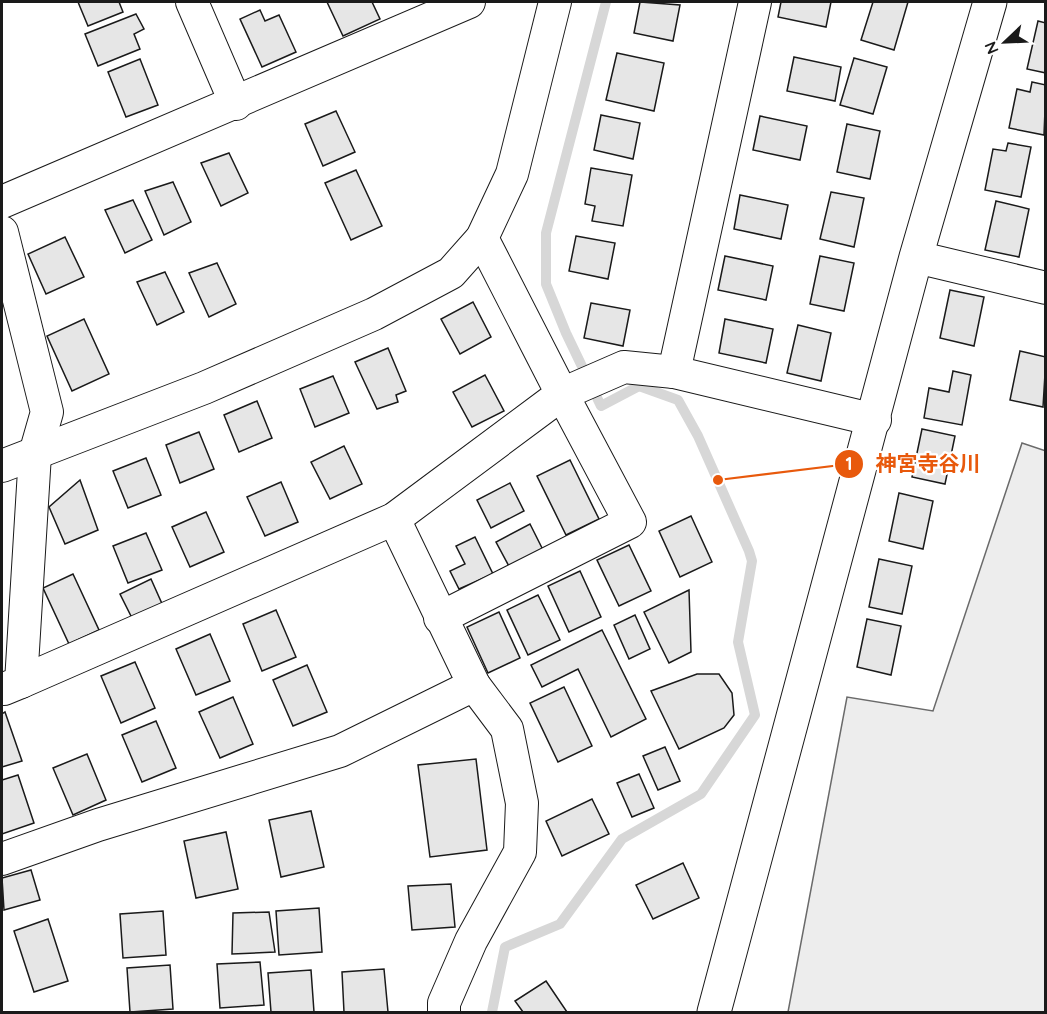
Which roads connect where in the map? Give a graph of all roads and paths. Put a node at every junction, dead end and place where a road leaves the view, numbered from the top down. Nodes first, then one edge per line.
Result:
1 (192, 2) edge
2 (469, 2) edge
3 (555, 2) edge
4 (755, 2) edge
5 (990, 2) edge
6 (436, 8) edge
7 (236, 104) junction
8 (2, 202) edge
9 (2, 232) edge
10 (482, 238) junction
11 (916, 257) junction
12 (8, 283) edge
13 (1046, 288) edge
14 (674, 372) junction
15 (565, 393) junction
16 (875, 420) junction
17 (35, 454) junction
18 (2, 466) edge
19 (394, 519) junction
20 (440, 618) junction
21 (474, 685) junction
22 (11, 686) edge
23 (2, 859) edge
24 (444, 1012) edge
25 (714, 1012) edge

1 - 7 street
2 - 6 street
3 - 10 street
4 - 14 street
5 - 11 street
6 - 7 street
7 - 8 street
9 - 12 street
10 - 15 street
10 - 17 street
11 - 13 street
11 - 16 street
12 - 17 street
14 - 15 street
14 - 16 street
15 - 19 street
15 - 20 street
16 - 25 street
17 - 18 street
17 - 22 street
19 - 20 street
19 - 22 street
20 - 21 street
21 - 23 street
21 - 24 street

